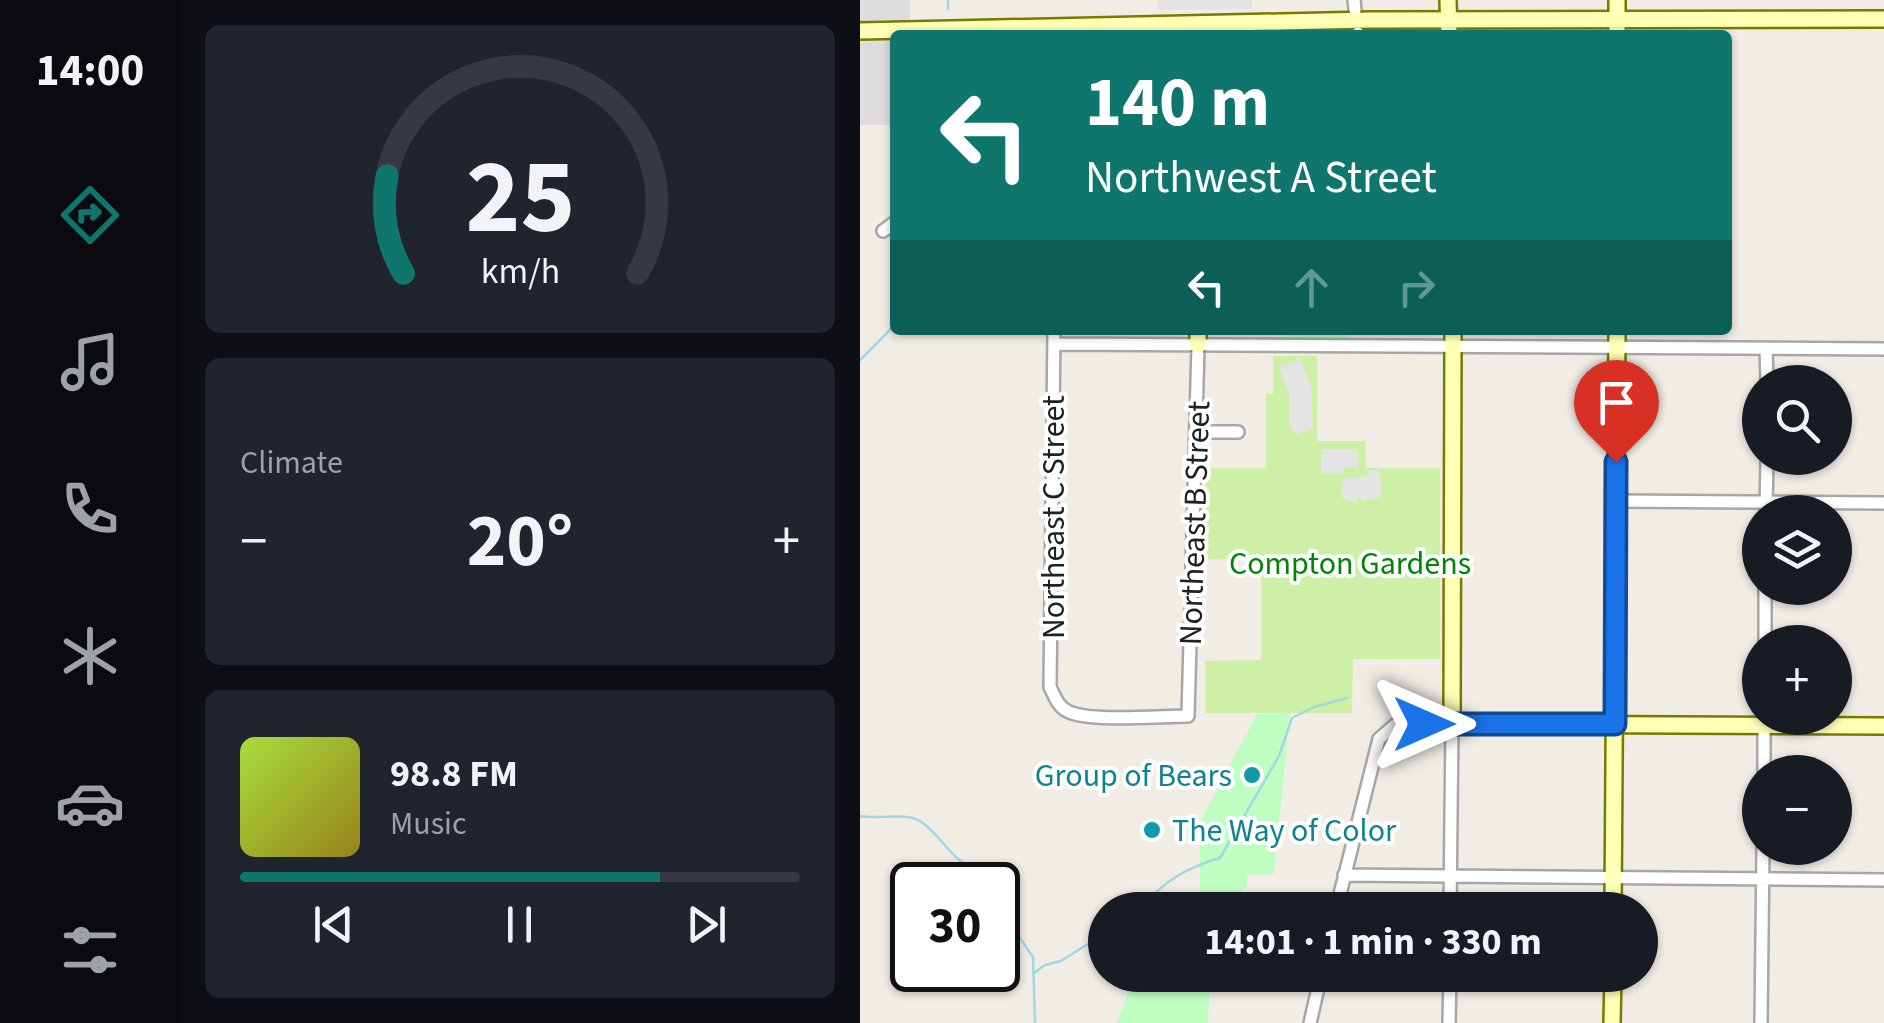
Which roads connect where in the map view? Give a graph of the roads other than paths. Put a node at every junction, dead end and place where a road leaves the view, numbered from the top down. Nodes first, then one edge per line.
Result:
1 (1448, 0) edge
2 (1617, 0) edge
3 (1884, 19) edge
4 (1449, 28) edge
5 (1617, 28) edge
6 (860, 30) edge
7 (1196, 30) edge
8 (890, 32) edge
9 (890, 227) edge
10 (884, 232) dead end
11 (1054, 335) edge
12 (1360, 335) edge
13 (1453, 335) edge
14 (1198, 338) edge
15 (1617, 338) edge
16 (1054, 344) junction
17 (1360, 346) junction
18 (1454, 347) junction
19 (1766, 348) junction
20 (1884, 350) edge
21 (1766, 365) edge
22 (1198, 432) junction
23 (1238, 432) dead end
24 (1616, 501) junction
25 (1884, 504) edge
26 (1852, 505) edge
27 (1742, 507) edge
28 (1188, 716) joint
29 (1742, 721) edge
30 (1452, 724) junction
31 (1615, 724) junction
32 (1852, 725) edge
33 (1884, 726) edge
34 (1763, 865) edge
35 (1344, 875) junction
36 (1451, 877) junction
37 (1614, 878) junction
38 (1763, 880) junction
39 (1884, 880) edge
40 (1340, 892) edge
41 (1451, 892) edge
42 (1614, 892) edge
43 (1317, 992) edge
44 (1450, 992) edge
45 (1613, 992) edge
46 (1310, 1023) edge
47 (1449, 1023) edge
48 (1612, 1023) edge
49 (1762, 1023) edge

1 - 4 street
2 - 5 street
3 - 5 street
4 - 5 street
4 - 7 street
6 - 8 street
9 - 10 street
11 - 16 street, Northeast C Street
12 - 17 street
13 - 18 street
14 - 16 street
14 - 17 street
14 - 22 street, Northeast B Street
15 - 18 street
15 - 19 street
15 - 24 street
16 - 28 street, Northeast C Street
17 - 18 street
18 - 30 street
19 - 20 street
19 - 21 street
22 - 23 street
22 - 28 street, Northeast B Street
24 - 27 street
24 - 31 street
25 - 26 street
29 - 31 street
30 - 31 street
30 - 35 street
30 - 36 street
31 - 37 street
32 - 33 street
34 - 38 street
35 - 36 street
35 - 40 street
36 - 37 street
36 - 41 street
37 - 38 street
37 - 42 street
38 - 39 street
38 - 49 street
43 - 46 street
44 - 47 street
45 - 48 street

